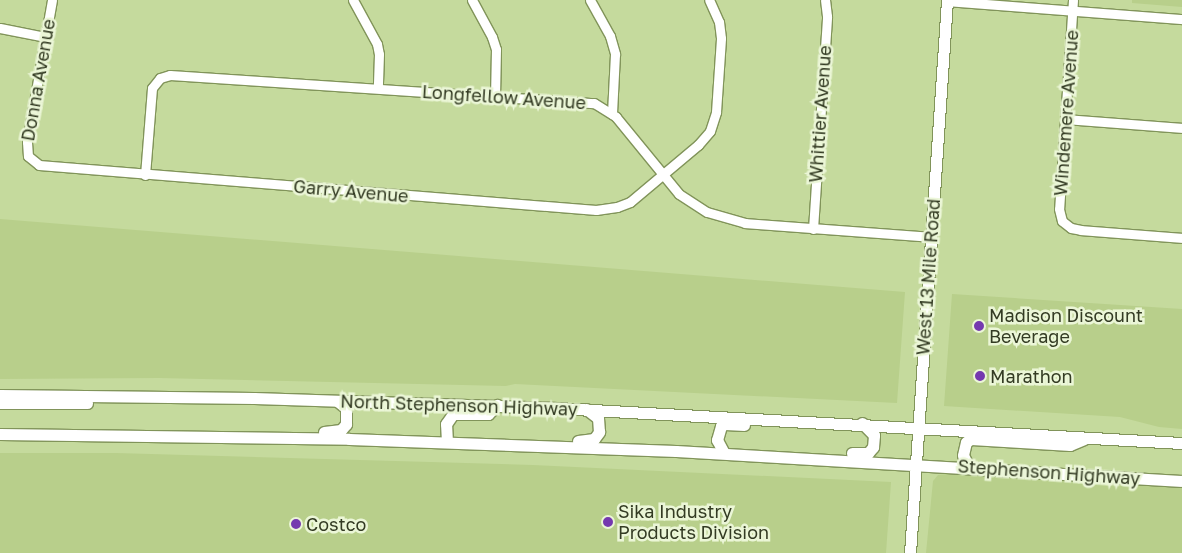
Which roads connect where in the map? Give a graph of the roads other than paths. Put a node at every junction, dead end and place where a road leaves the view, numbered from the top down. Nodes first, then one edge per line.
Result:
1 (52, 0) edge
2 (353, 0) edge
3 (472, 0) edge
4 (590, 0) edge
5 (708, 0) edge
6 (825, 0) edge
7 (947, 0) edge
8 (1073, 0) edge
9 (1073, 10) junction
10 (1182, 19) edge
11 (0, 28) edge
12 (46, 36) junction
13 (378, 88) junction
14 (495, 96) junction
15 (612, 114) junction
16 (1066, 119) junction
17 (1182, 128) edge
18 (31, 160) joint
19 (145, 174) junction
20 (663, 175) junction
21 (813, 228) junction
22 (931, 237) junction
23 (1182, 238) edge
24 (0, 395) edge
25 (113, 397) junction
26 (337, 400) junction
27 (0, 403) edge
28 (497, 405) junction
29 (586, 409) junction
30 (828, 422) junction
31 (862, 423) junction
32 (918, 426) junction
33 (0, 434) edge
34 (228, 437) junction
35 (1090, 438) junction
36 (447, 442) junction
37 (1182, 443) edge
38 (548, 447) junction
39 (724, 453) junction
40 (751, 455) junction
41 (915, 464) junction
42 (969, 467) junction
43 (1072, 474) junction
44 (1182, 474) edge
45 (1182, 480) edge
46 (910, 553) edge

1 - 12 street, Donna Avenue
2 - 13 street
3 - 14 street
4 - 15 street
5 - 20 street, Garry Avenue
6 - 21 street, Whittier Avenue
7 - 9 street
7 - 22 main road, West 13 Mile Road
8 - 9 street, Windemere Avenue
9 - 10 street
9 - 16 street, Windemere Avenue
11 - 12 street
12 - 18 street, Donna Avenue
13 - 14 street, Longfellow Avenue
13 - 19 street, Longfellow Avenue
14 - 15 street, Longfellow Avenue
15 - 20 street, Longfellow Avenue
16 - 17 street
16 - 23 street, Windemere Avenue
18 - 19 street, Garry Avenue
19 - 20 street, Garry Avenue
20 - 21 street, Longfellow Avenue
21 - 22 street, Longfellow Avenue
22 - 32 main road, West 13 Mile Road
24 - 25 main road, North Stephenson Highway
25 - 26 main road, North Stephenson Highway
25 - 27 main road
26 - 28 main road, North Stephenson Highway
26 - 34 main road
28 - 29 main road, North Stephenson Highway
28 - 36 main road
29 - 30 main road, North Stephenson Highway
29 - 38 main road
30 - 31 main road, North Stephenson Highway
30 - 39 main road
31 - 32 main road, North Stephenson Highway
31 - 40 main road
32 - 35 main road, Stephenson Highway
32 - 41 main road, West 13 Mile Road
33 - 34 main road
34 - 36 main road
35 - 37 main road, Stephenson Highway
35 - 42 main road
36 - 38 main road
38 - 39 main road
39 - 40 main road
40 - 41 main road
41 - 42 main road, Stephenson Highway
41 - 46 main road, West 13 Mile Road
42 - 43 main road, Stephenson Highway
43 - 44 main road
43 - 45 main road, Stephenson Highway

